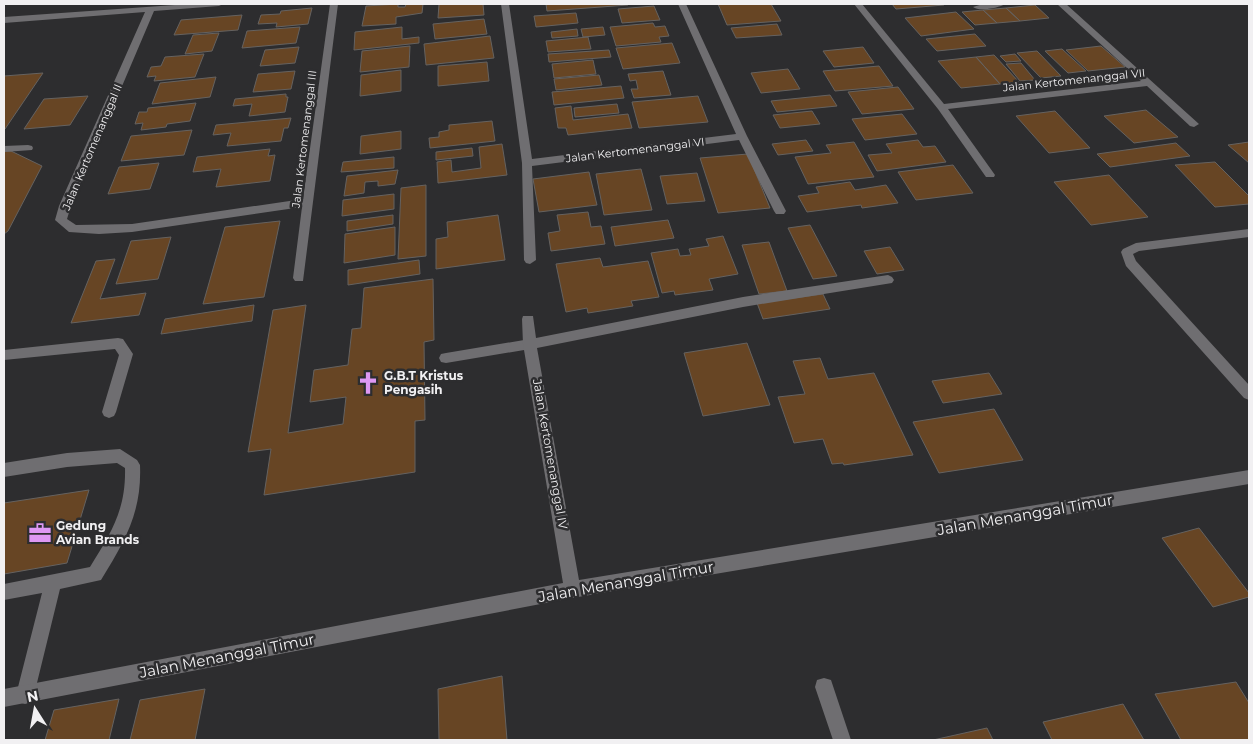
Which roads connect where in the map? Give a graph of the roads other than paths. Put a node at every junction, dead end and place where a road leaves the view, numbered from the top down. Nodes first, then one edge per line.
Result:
1 (219, 4) edge
2 (334, 4) edge
3 (505, 4) edge
4 (682, 4) edge
5 (858, 4) edge
6 (1001, 4) edge
7 (1061, 4) edge
8 (976, 7) dead end
9 (151, 9) junction
10 (4, 20) edge
11 (1148, 83) junction
12 (941, 107) junction
13 (1194, 124) dead end
14 (742, 136) junction
15 (28, 148) dead end
16 (4, 149) edge
17 (527, 163) junction
18 (990, 175) dead end
19 (309, 202) junction
20 (780, 211) dead end
21 (1249, 233) edge
22 (530, 260) dead end
23 (299, 278) dead end
24 (888, 280) dead end
25 (528, 319) dead end
26 (530, 344) junction
27 (4, 355) edge
28 (446, 358) dead end
29 (1249, 394) edge
30 (109, 412) dead end
31 (4, 470) edge
32 (1249, 477) edge
33 (53, 582) junction
34 (572, 590) junction
35 (4, 592) edge
36 (824, 687) dead end
37 (25, 695) junction
38 (4, 698) edge
39 (842, 740) edge

1 - 9 street
2 - 19 street, Jalan Kertomenanggal III
3 - 17 street
4 - 14 street
5 - 12 street
6 - 8 street
7 - 11 street
9 - 10 street
9 - 19 street, Jalan Kertomenanggal II
11 - 12 street, Jalan Kertomenanggal VII
11 - 13 street, Jalan Kertomenanggal VII
12 - 18 street
14 - 17 street, Jalan Kertomenanggal VI
14 - 20 street
15 - 16 street
17 - 22 street
19 - 23 street, Jalan Kertomenanggal III
21 - 29 street
24 - 26 street
25 - 26 street, Jalan Kertomenanggal IV
26 - 28 street
26 - 34 street, Jalan Kertomenanggal IV
27 - 30 street
31 - 33 street
32 - 34 street, Jalan Menanggal Timur
33 - 35 street
33 - 37 street
34 - 37 street, Jalan Menanggal Timur
36 - 39 street
37 - 38 street, Jalan Menanggal Timur

